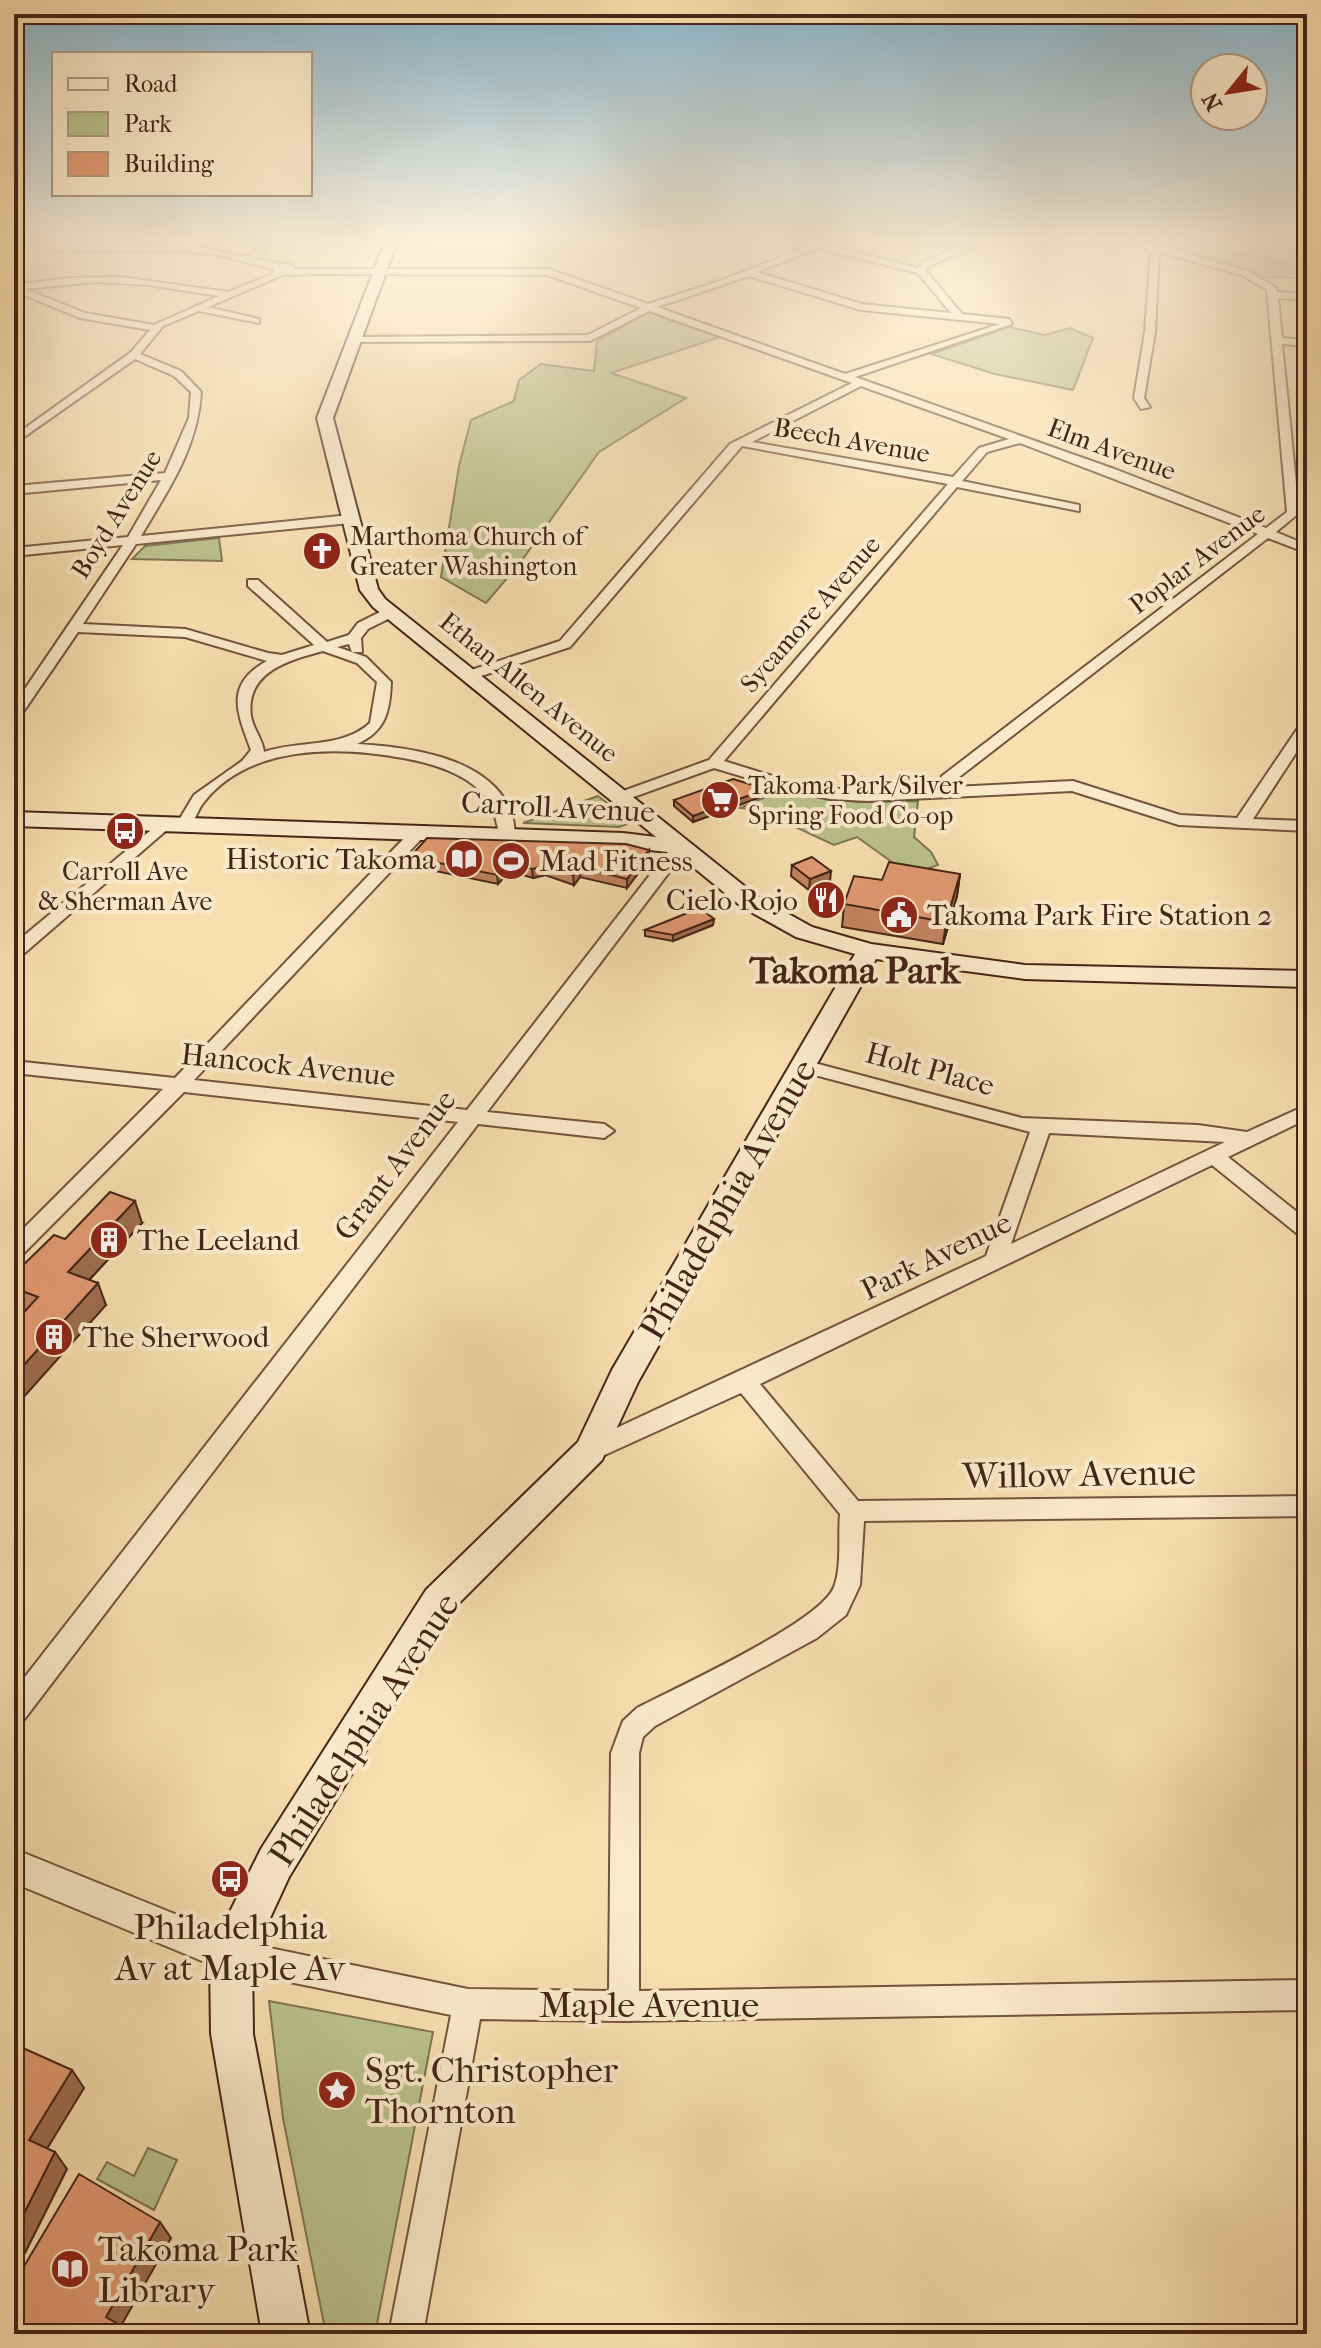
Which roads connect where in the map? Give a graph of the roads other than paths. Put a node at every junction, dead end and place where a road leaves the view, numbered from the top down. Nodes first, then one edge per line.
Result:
1 (139, 349) edge
2 (351, 349) edge
3 (765, 349) edge
4 (930, 349) edge
5 (1147, 349) edge
6 (1278, 349) edge
7 (134, 355) junction
8 (846, 377) junction
9 (860, 383) junction
10 (1145, 407) dead end
11 (1021, 439) junction
12 (14, 441) edge
13 (741, 443) junction
14 (172, 476) junction
15 (954, 482) junction
16 (14, 490) edge
17 (1075, 508) dead end
18 (350, 519) junction
19 (1269, 534) junction
20 (130, 541) junction
21 (1307, 549) edge
22 (14, 552) edge
23 (253, 583) dead end
24 (391, 612) junction
25 (71, 628) junction
26 (354, 638) junction
27 (323, 649) junction
28 (245, 655) junction
29 (359, 656) junction
30 (279, 658) junction
31 (470, 675) junction
32 (250, 683) junction
33 (14, 715) edge
34 (381, 715) junction
35 (1307, 725) edge
36 (253, 735) junction
37 (335, 746) junction
38 (285, 750) junction
39 (417, 754) junction
40 (714, 763) junction
41 (246, 766) junction
42 (944, 791) junction
43 (620, 797) junction
44 (14, 819) edge
45 (1242, 823) junction
46 (174, 825) junction
47 (1307, 826) edge
48 (418, 833) junction
49 (508, 837) junction
50 (680, 847) junction
51 (869, 951) junction
52 (14, 953) edge
53 (1307, 979) edge
54 (803, 1066) junction
55 (14, 1067) edge
56 (179, 1085) junction
57 (1307, 1111) edge
58 (472, 1114) junction
59 (1041, 1127) junction
60 (604, 1131) dead end
61 (1249, 1139) junction
62 (1214, 1156) junction
63 (1307, 1231) edge
64 (14, 1251) edge
65 (995, 1261) junction
66 (745, 1381) junction
67 (590, 1451) junction
68 (1307, 1506) edge
69 (852, 1511) junction
70 (14, 1712) edge
71 (14, 1866) edge
72 (231, 1955) junction
73 (1307, 1995) edge
74 (468, 2004) junction
75 (624, 2006) junction
76 (286, 2334) edge
77 (406, 2334) edge

1 - 7 street
2 - 18 main road, Ethan Allen Avenue
3 - 8 street, Elm Avenue
4 - 8 street
5 - 10 street
6 - 19 street, Poplar Avenue
7 - 12 street
7 - 14 street, Boyd Avenue
8 - 9 street, Elm Avenue
9 - 11 street, Elm Avenue
9 - 13 street
11 - 15 street, Sycamore Avenue
11 - 19 street, Elm Avenue
13 - 15 street, Beech Avenue
13 - 31 street
14 - 16 street
14 - 20 street, Boyd Avenue
15 - 17 street, Beech Avenue
15 - 40 street, Sycamore Avenue
18 - 20 street
18 - 24 main road, Ethan Allen Avenue
19 - 21 street, Elm Avenue
19 - 42 street, Poplar Avenue
20 - 22 street
20 - 25 street, Boyd Avenue
23 - 27 street
24 - 26 street
24 - 31 main road, Ethan Allen Avenue
25 - 28 street
25 - 33 street, Boyd Avenue
26 - 27 street
26 - 29 street
27 - 29 street
27 - 30 street
28 - 30 street
28 - 32 street
29 - 34 street
30 - 32 street
31 - 43 main road, Ethan Allen Avenue
32 - 36 street
34 - 37 street
34 - 39 street
35 - 45 street
36 - 38 street
36 - 41 street
37 - 38 street
37 - 39 street
38 - 41 street
39 - 49 street
40 - 42 street
40 - 43 street, Sycamore Avenue
41 - 46 street
42 - 45 street
43 - 50 main road, Ethan Allen Avenue
44 - 46 main road, Carroll Avenue
45 - 47 street
46 - 48 main road, Carroll Avenue
46 - 52 street
48 - 49 main road, Carroll Avenue
48 - 56 street
49 - 50 main road, Carroll Avenue
50 - 51 main road, Carroll Avenue
50 - 58 street, Grant Avenue
51 - 53 main road, Carroll Avenue
51 - 54 main road, Philadelphia Avenue
54 - 59 street, Holt Place
54 - 67 main road, Philadelphia Avenue
55 - 56 street, Hancock Avenue
56 - 58 street, Hancock Avenue
56 - 64 street
57 - 61 street, Park Avenue
58 - 60 street, Hancock Avenue
58 - 70 street, Grant Avenue
59 - 61 street, Holt Place
59 - 65 street
61 - 62 street, Park Avenue
62 - 63 street
62 - 65 street, Park Avenue
65 - 66 street, Park Avenue
66 - 67 street, Park Avenue
66 - 69 street
67 - 72 main road, Philadelphia Avenue
68 - 69 street, Willow Avenue
69 - 75 street
71 - 72 street, Maple Avenue
72 - 74 street, Maple Avenue
72 - 76 main road, Philadelphia Avenue
73 - 75 street, Maple Avenue
74 - 75 street, Maple Avenue
74 - 77 street

